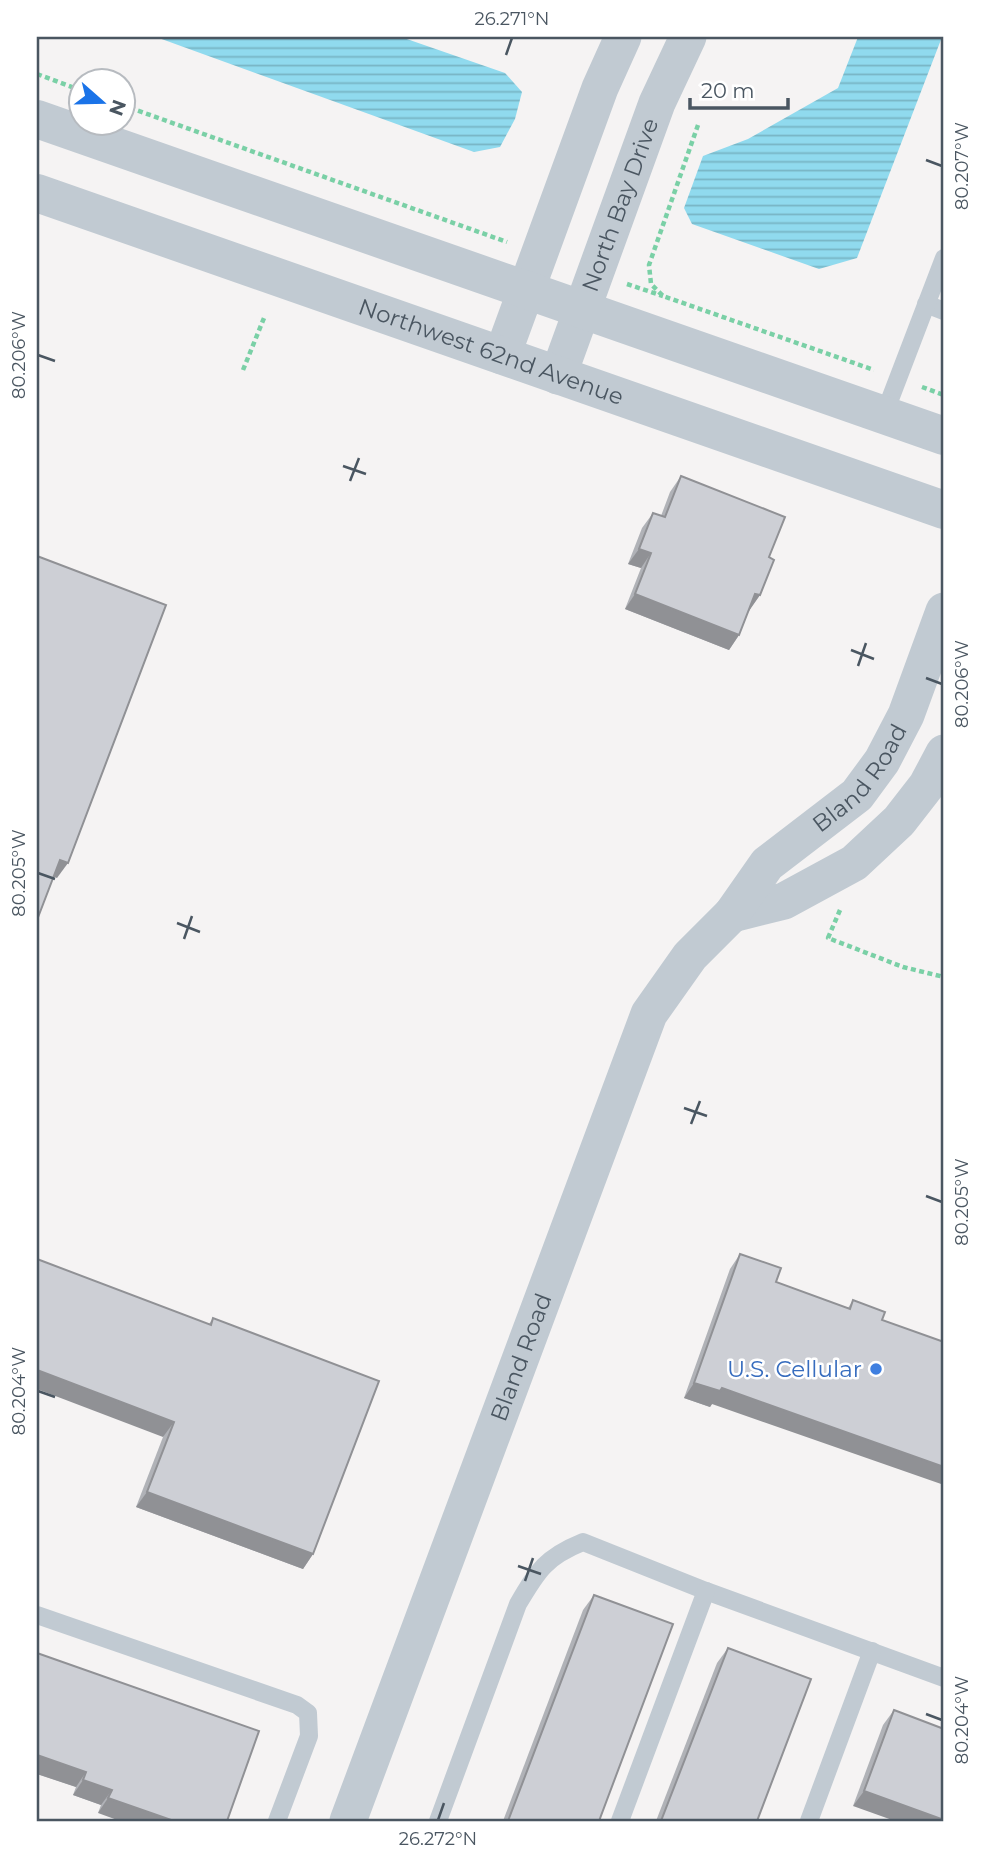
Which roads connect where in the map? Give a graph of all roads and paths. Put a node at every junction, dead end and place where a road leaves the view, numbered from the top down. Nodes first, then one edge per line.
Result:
1 (623, 37) edge
2 (688, 37) edge
3 (37, 74) edge
4 (66, 85) edge
5 (136, 110) edge
6 (37, 119) edge
7 (698, 125) dead end
8 (37, 193) edge
9 (539, 254) junction
10 (944, 258) edge
11 (596, 274) junction
12 (526, 290) junction
13 (663, 296) junction
14 (926, 304) junction
15 (582, 310) junction
16 (944, 311) edge
17 (264, 318) dead end
18 (502, 356) junction
19 (243, 370) dead end
20 (558, 376) junction
21 (898, 379) junction
22 (944, 395) edge
23 (884, 415) junction
24 (944, 436) edge
25 (944, 510) edge
26 (944, 611) edge
27 (944, 753) edge
28 (842, 904) dead end
29 (732, 914) junction
30 (944, 977) edge
31 (706, 1591) junction
32 (37, 1615) edge
33 (872, 1651) junction
34 (944, 1678) edge
35 (277, 1821) edge
36 (348, 1821) edge
37 (438, 1821) edge
38 (620, 1821) edge
39 (809, 1821) edge

1 - 9 street
2 - 11 street, North Bay Drive
3 - 4 path
5 - 9 path
6 - 12 street
7 - 13 path
8 - 18 street, Northwest 62nd Avenue
9 - 12 street
10 - 14 lane
11 - 13 path
11 - 15 street, North Bay Drive
12 - 15 street
12 - 18 street
13 - 21 path
14 - 16 lane
14 - 21 lane
15 - 20 street, North Bay Drive
15 - 23 street
17 - 19 path
18 - 20 street, Northwest 62nd Avenue
20 - 25 street, Northwest 62nd Avenue
21 - 22 path
21 - 23 lane
23 - 24 street
26 - 29 street, Bland Road
27 - 29 street
28 - 30 path
29 - 36 street, Bland Road
31 - 33 lane
31 - 37 lane
31 - 38 lane
32 - 35 lane
33 - 34 lane
33 - 39 lane

